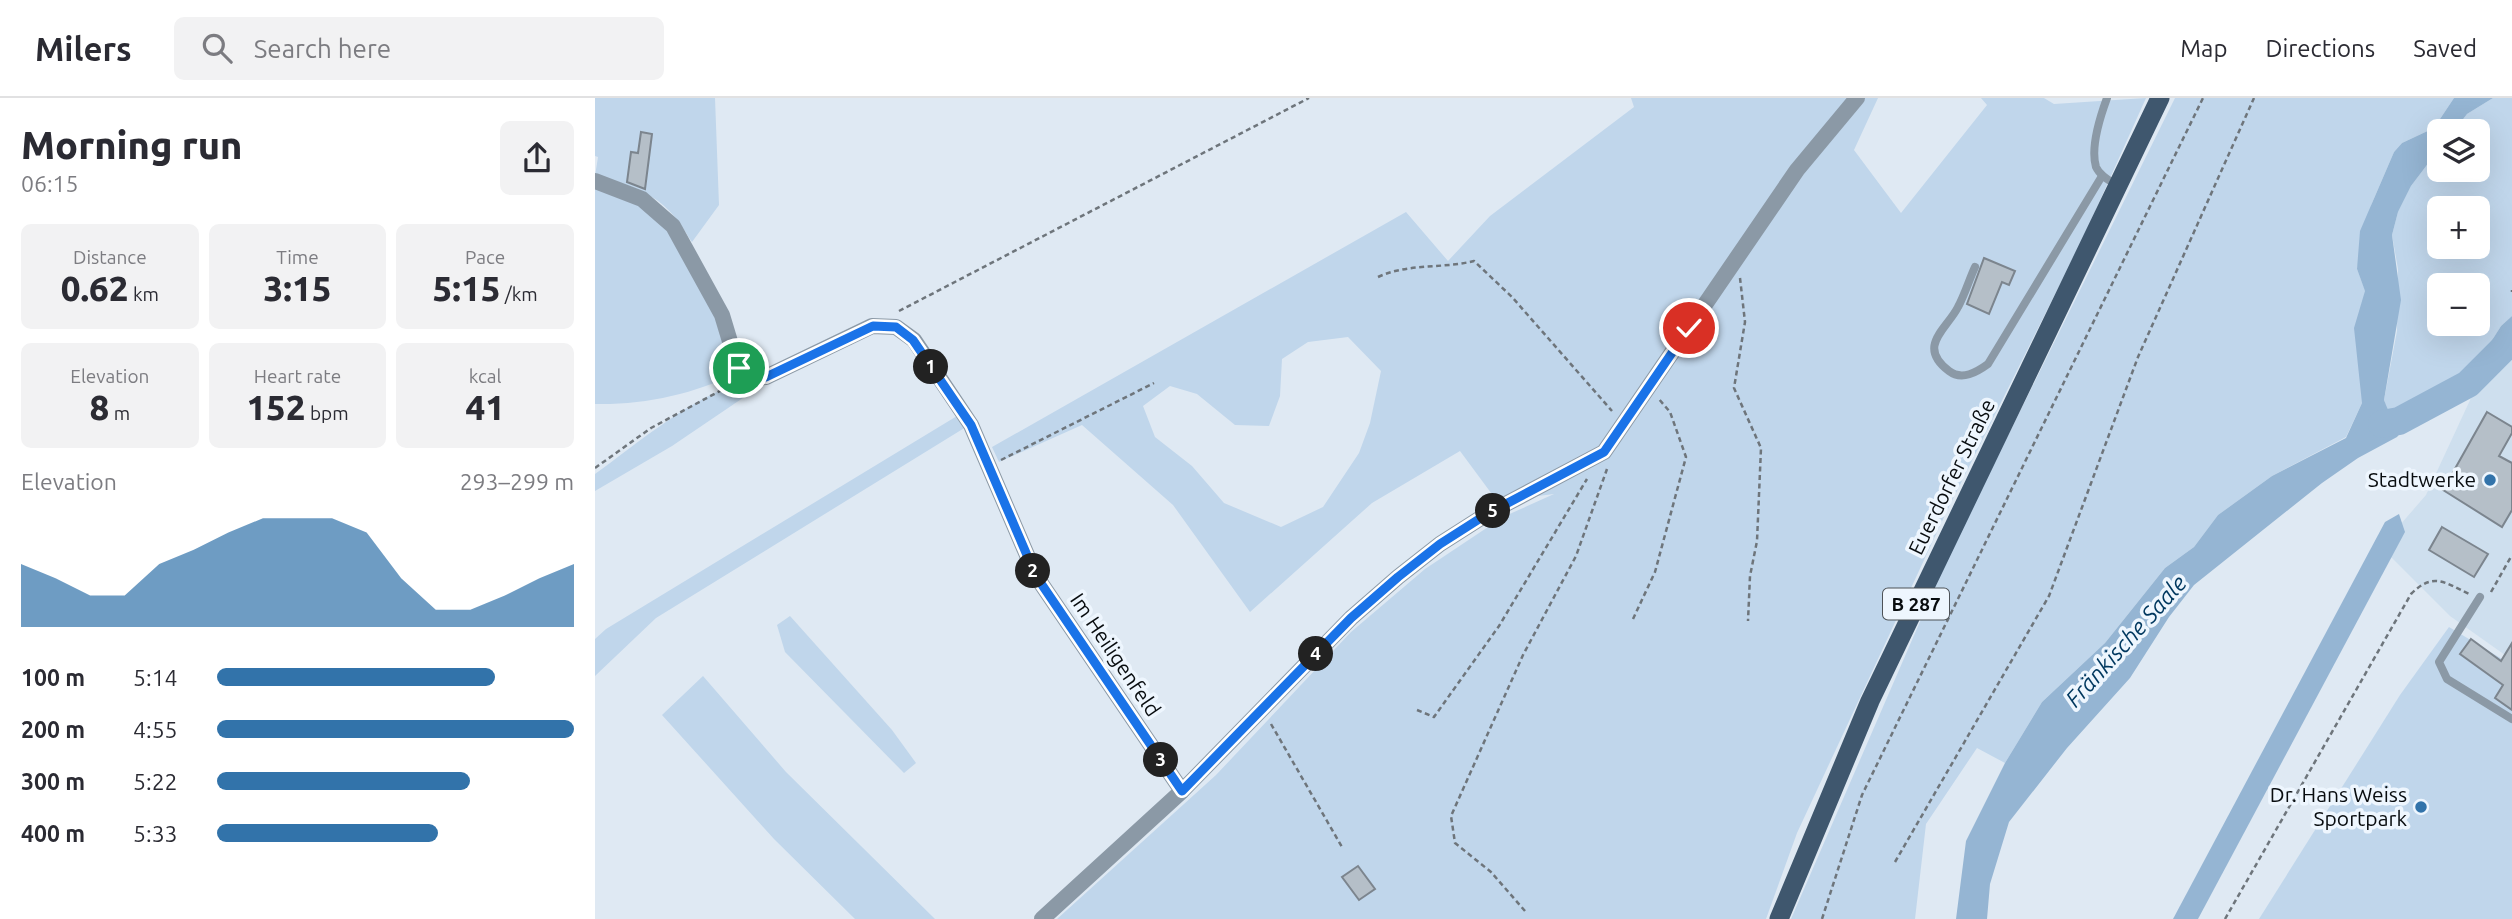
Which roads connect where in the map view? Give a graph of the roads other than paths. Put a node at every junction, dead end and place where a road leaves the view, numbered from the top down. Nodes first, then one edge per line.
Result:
1 (1857, 98) edge
2 (2107, 98) edge
3 (2160, 98) edge
4 (595, 181) edge
5 (2110, 181) junction
6 (1975, 267) dead end
7 (2480, 597) road end
8 (2512, 719) edge
9 (1182, 791) junction
10 (1042, 919) edge
11 (1779, 919) edge

1 - 9 street
2 - 5 lane
3 - 5 main road, Euerdorfer Straße / B 287
4 - 9 street, Im Heiligenfeld
5 - 6 lane
5 - 11 main road, Euerdorfer Straße / B 287
7 - 8 lane
9 - 10 street

